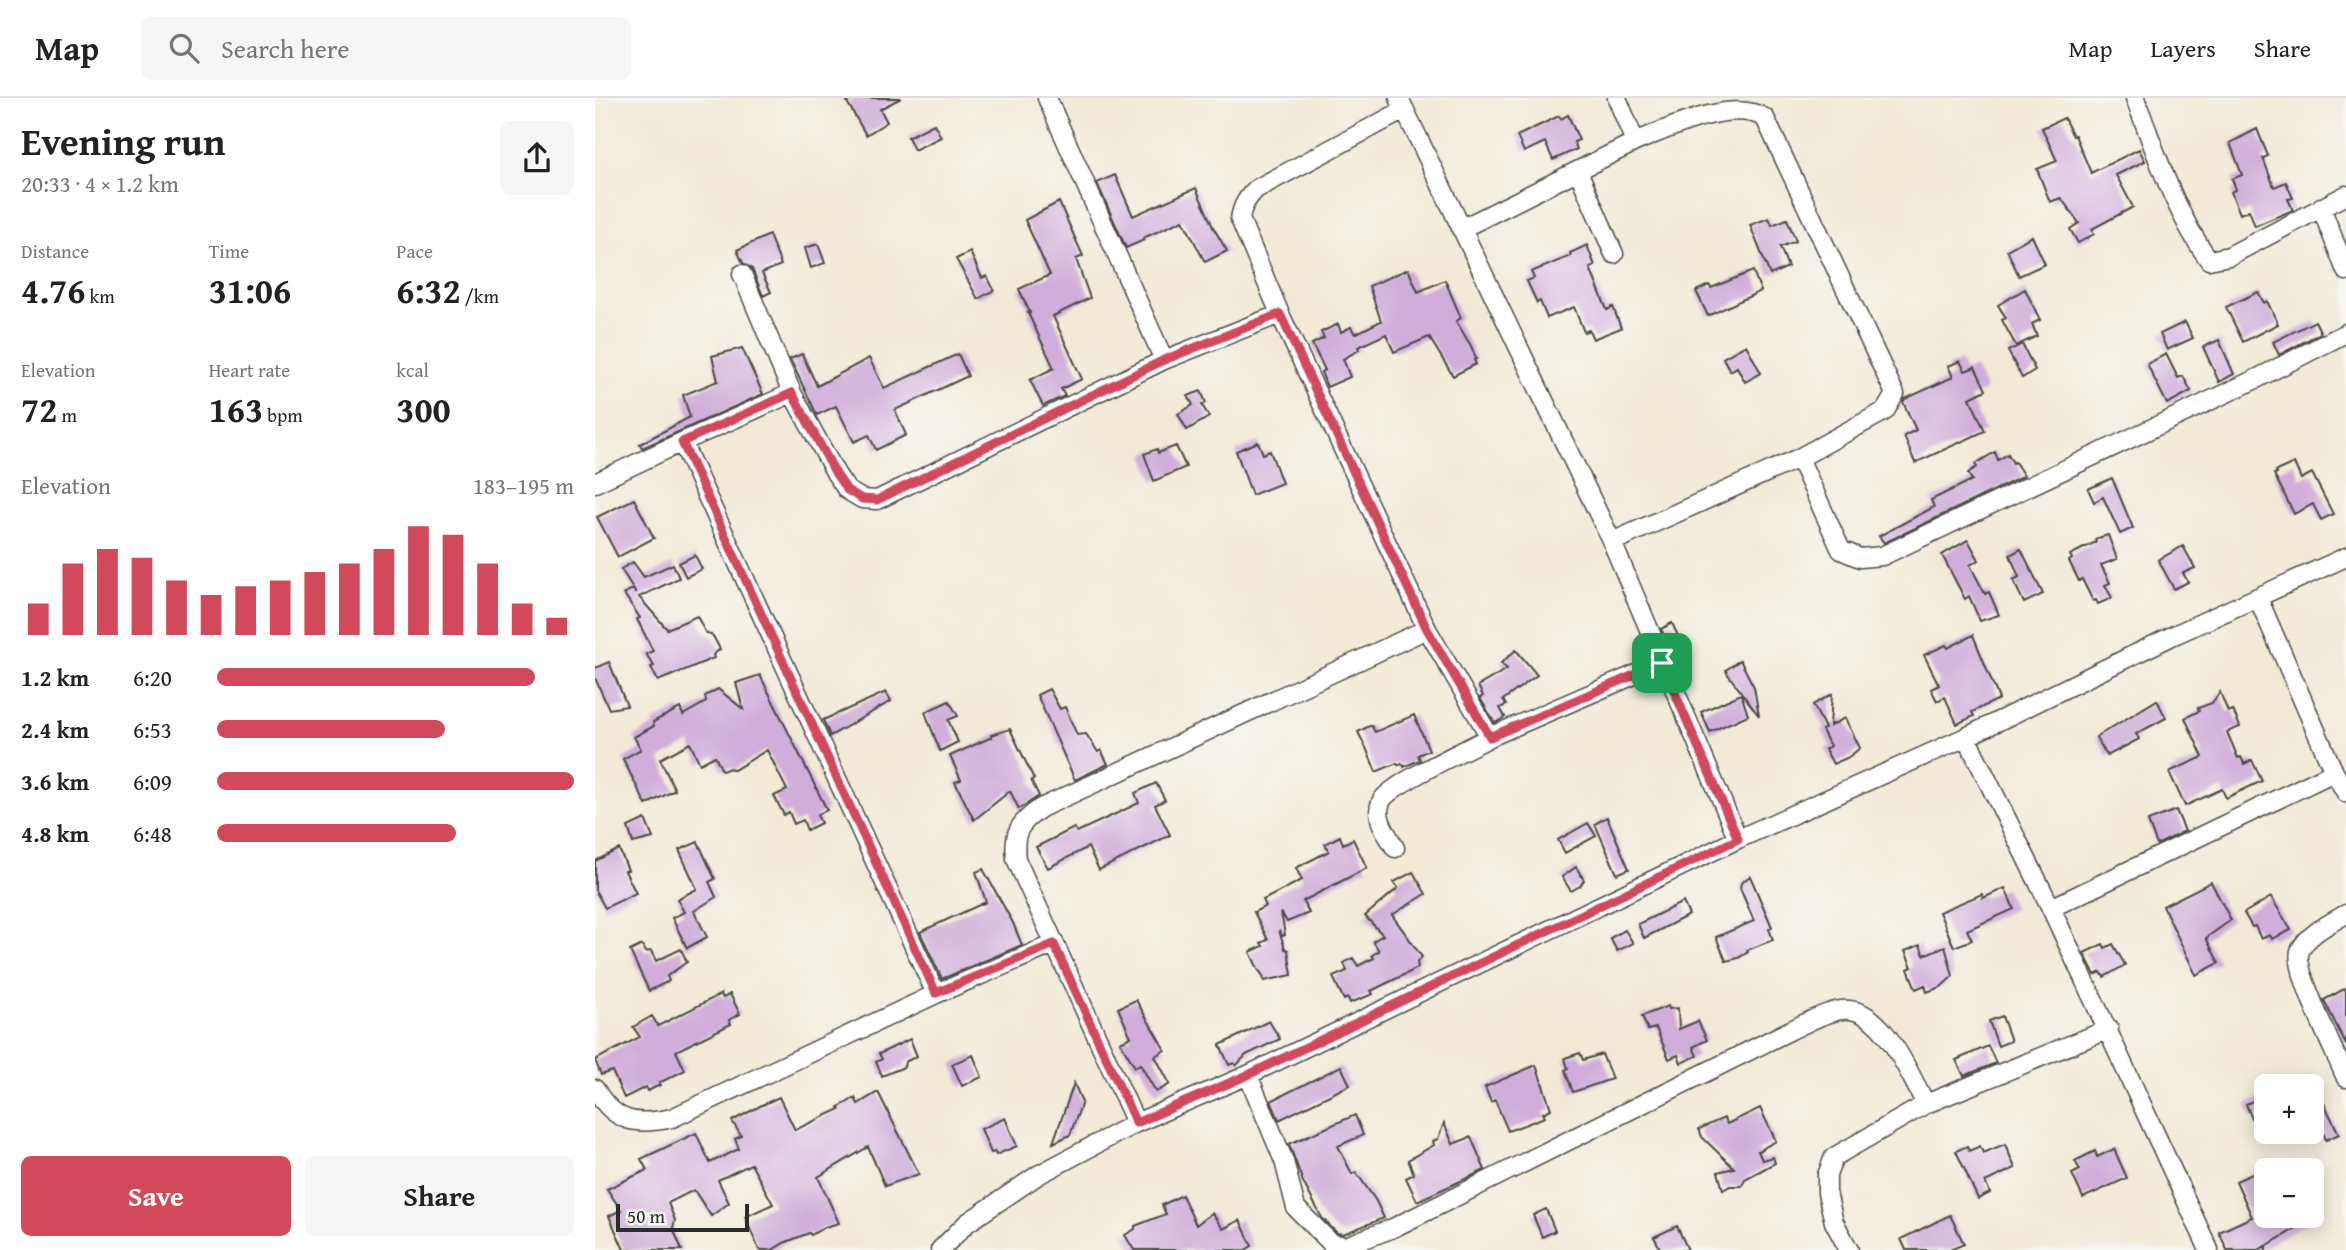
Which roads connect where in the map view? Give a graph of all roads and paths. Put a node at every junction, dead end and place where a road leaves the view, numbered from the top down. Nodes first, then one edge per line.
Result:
1 (1047, 98) edge
2 (1618, 98) edge
3 (2135, 98) edge
4 (1401, 104) edge
5 (1635, 142) junction
6 (1578, 171) junction
7 (2346, 195) edge
8 (2321, 207) junction
9 (1461, 229) junction
10 (1614, 254) dead end
11 (2346, 271) edge
12 (742, 274) dead end
13 (1280, 314) junction
14 (2346, 333) edge
15 (1164, 360) junction
16 (792, 393) junction
17 (682, 442) junction
18 (1800, 458) junction
19 (595, 484) edge
20 (1612, 541) junction
21 (2346, 556) edge
22 (2258, 598) junction
23 (1427, 629) junction
24 (1662, 663) junction
25 (1490, 737) junction
26 (1966, 737) junction
27 (2334, 772) junction
28 (2346, 793) edge
29 (1738, 839) junction
30 (1395, 848) dead end
31 (2052, 908) junction
32 (2346, 914) edge
33 (1054, 944) junction
34 (936, 993) junction
35 (2109, 1029) junction
36 (1248, 1075) junction
37 (2346, 1078) edge
38 (595, 1089) edge
39 (1926, 1104) junction
40 (1136, 1123) junction
41 (1332, 1247) edge
42 (940, 1250) edge
43 (1849, 1250) edge
44 (2209, 1250) edge

1 - 15 street
2 - 5 street
3 - 8 street
4 - 9 street
4 - 13 street
5 - 6 street
5 - 18 street
6 - 9 street
6 - 10 street
7 - 8 street
8 - 11 street
9 - 20 street
12 - 16 street
13 - 15 street
13 - 23 street
14 - 18 street
15 - 16 street
16 - 17 street
17 - 19 street
17 - 34 street
18 - 20 street
20 - 24 street
21 - 22 street
22 - 26 street
22 - 27 street
23 - 25 street
23 - 33 street
24 - 25 street
24 - 29 street
25 - 30 street
26 - 29 street
26 - 31 street
27 - 28 street
27 - 31 street
29 - 36 street
31 - 35 street
32 - 37 street
33 - 34 street
33 - 40 street
34 - 38 street
35 - 39 street
35 - 44 street
36 - 40 street
36 - 41 street
39 - 41 street
39 - 43 street
40 - 42 street

